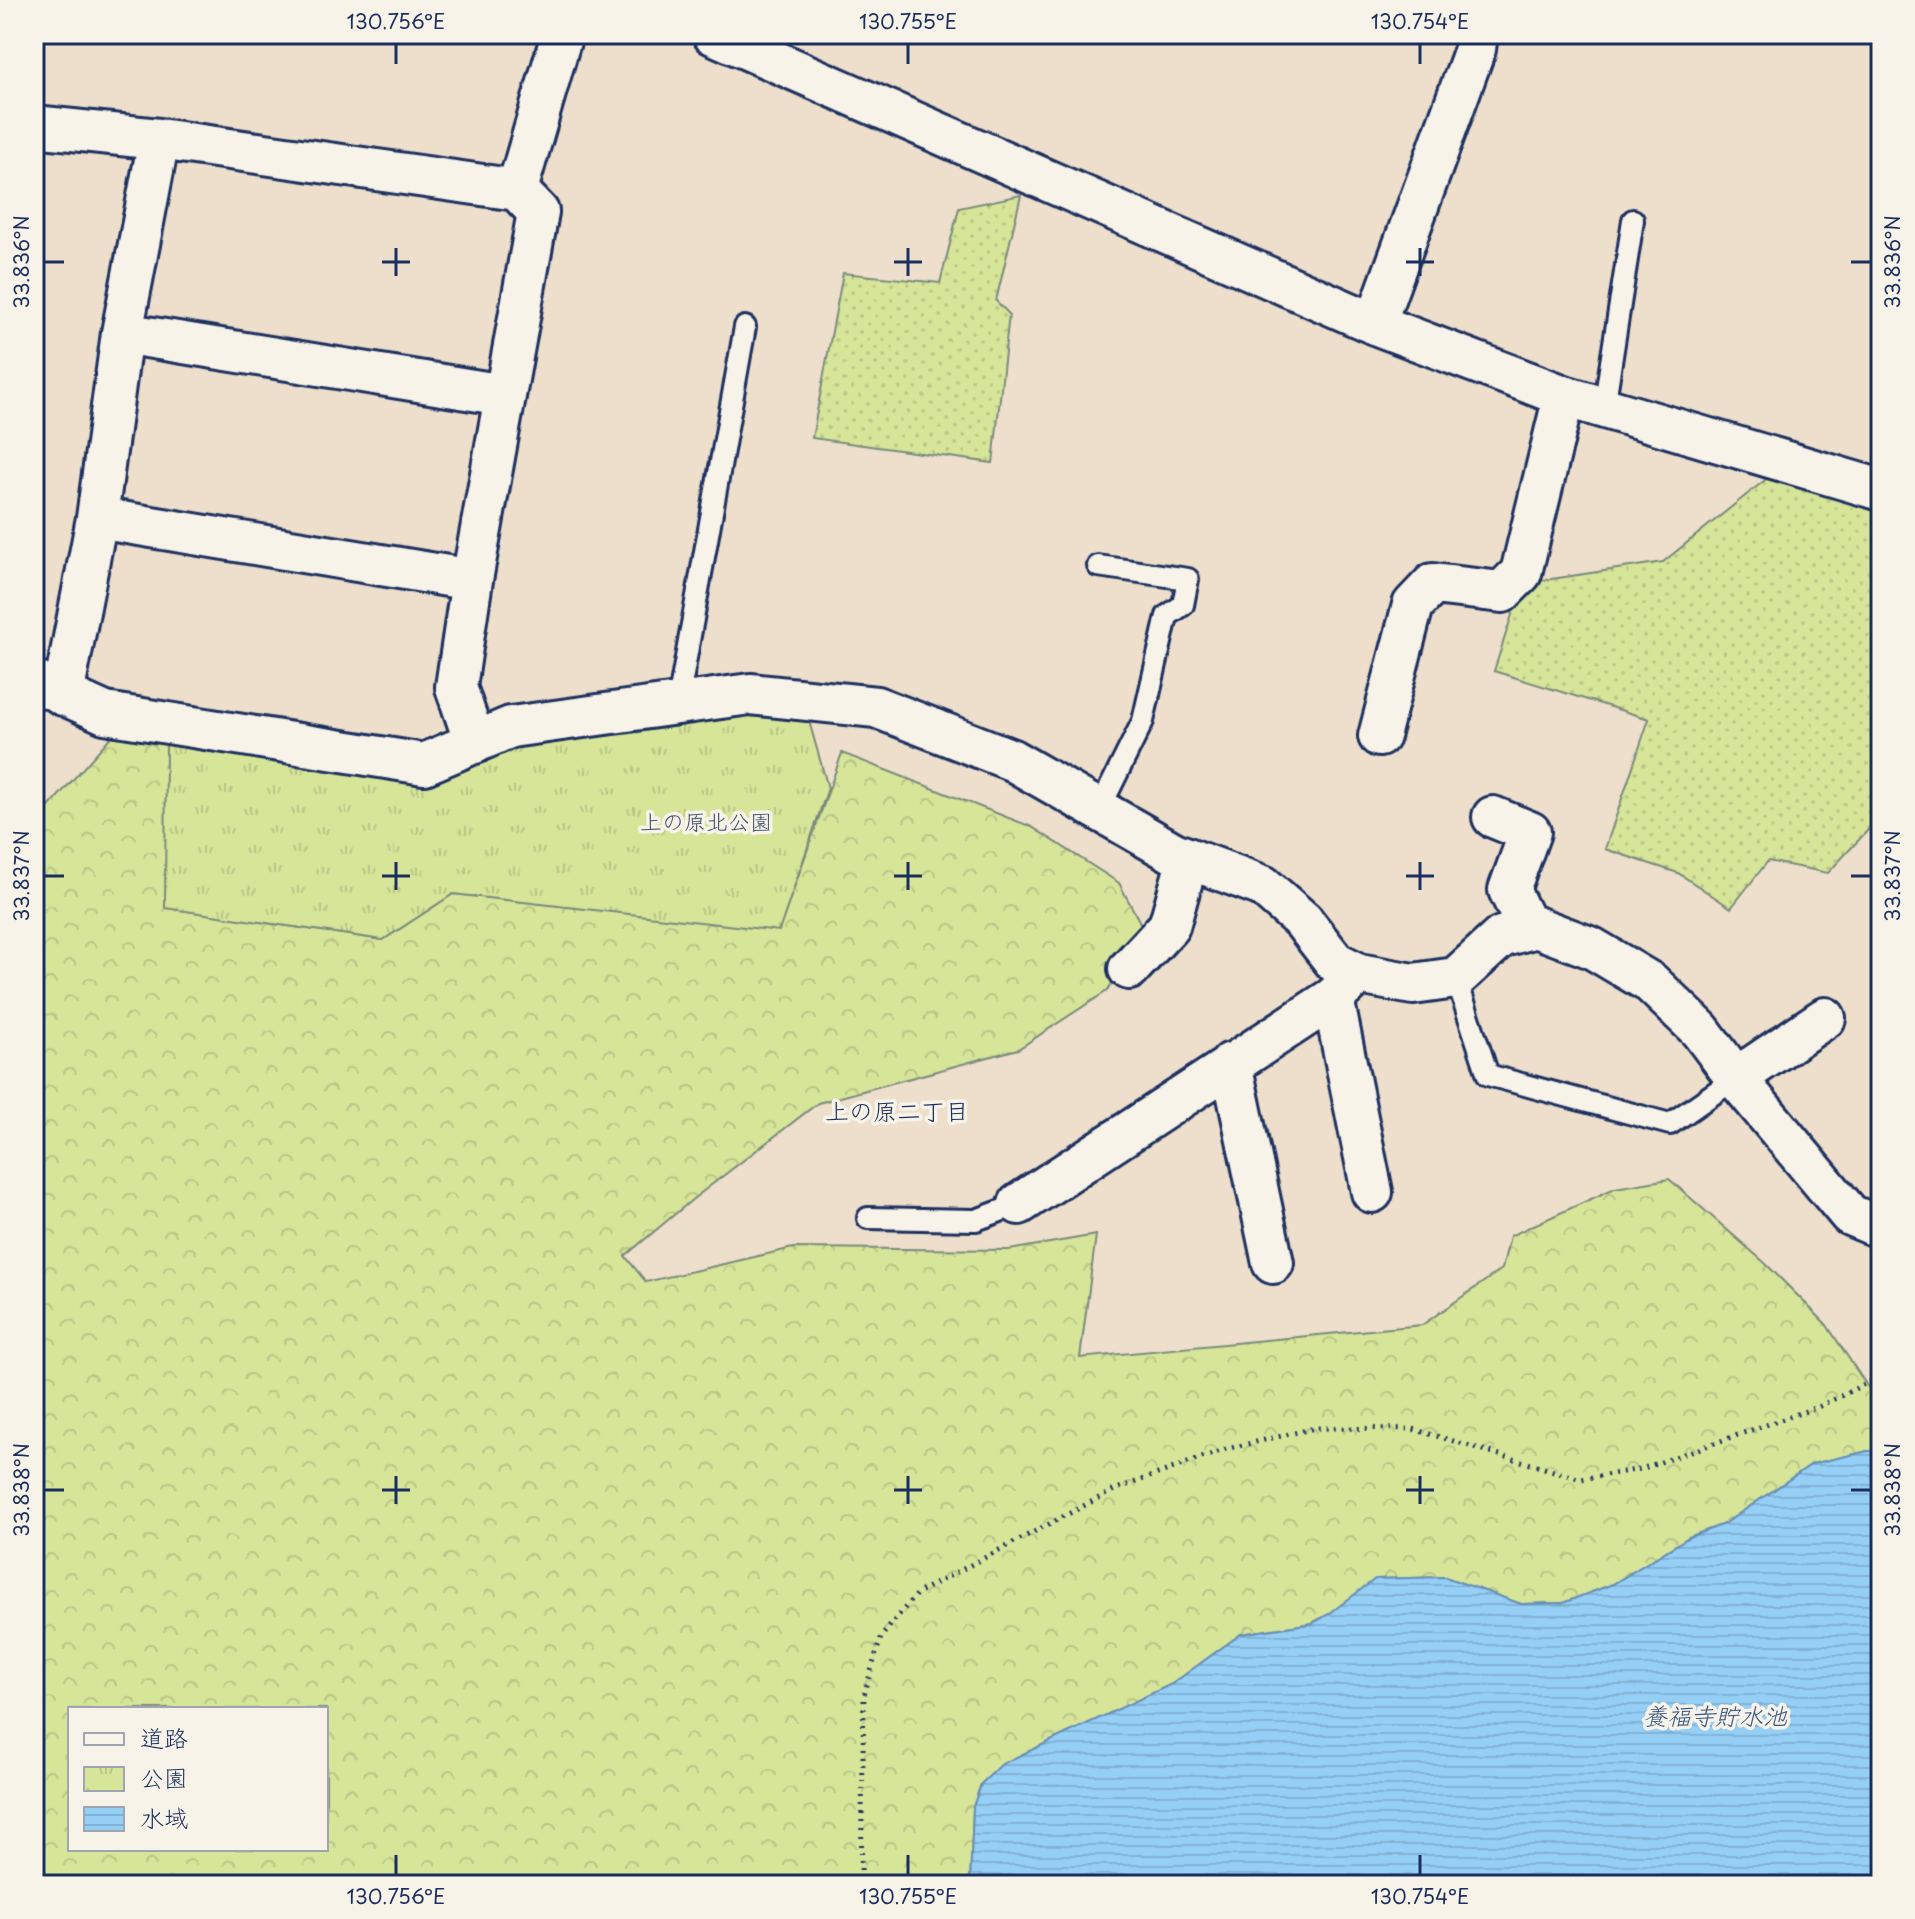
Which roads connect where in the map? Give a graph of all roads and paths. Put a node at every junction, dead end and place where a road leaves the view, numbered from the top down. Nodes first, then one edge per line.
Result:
1 (562, 34) edge
2 (713, 34) edge
3 (1467, 39) edge
4 (34, 126) edge
5 (159, 139) junction
6 (517, 190) junction
7 (1633, 220) dead end
8 (1375, 324) junction
9 (745, 327) dead end
10 (122, 333) junction
11 (504, 395) junction
12 (1564, 396) junction
13 (1604, 408) junction
14 (1881, 490) edge
15 (97, 518) junction
16 (1098, 566) dead end
17 (472, 580) junction
18 (49, 688) edge
19 (678, 703) junction
20 (1379, 736) dead end
21 (475, 743) junction
22 (1100, 808) junction
23 (1493, 817) dead end
24 (1188, 859) junction
25 (1528, 929) junction
26 (1129, 969) dead end
27 (1456, 978) junction
28 (1346, 986) junction
29 (1825, 1018) dead end
30 (1231, 1063) junction
31 (1736, 1078) junction
32 (1372, 1192) dead end
33 (1019, 1204) joint
34 (868, 1218) dead end
35 (1881, 1228) edge
36 (1273, 1263) dead end
37 (1881, 1376) edge
38 (865, 1885) edge

1 - 6 street
2 - 8 street
3 - 8 street
4 - 5 street
5 - 6 street
5 - 10 street
6 - 11 street
7 - 13 lane
8 - 12 street
9 - 19 lane
10 - 11 street
10 - 15 street
11 - 17 street
12 - 13 street
12 - 20 street
13 - 14 street
15 - 17 street
15 - 18 street
16 - 22 lane
17 - 21 street
18 - 21 street
19 - 21 street
19 - 22 street
22 - 24 street
23 - 25 street
24 - 26 street
24 - 28 street
25 - 27 street
25 - 31 street
27 - 28 street
27 - 31 lane
28 - 30 street
28 - 32 street
29 - 31 street
30 - 33 street
30 - 36 street
31 - 35 street
33 - 34 lane
37 - 38 path

